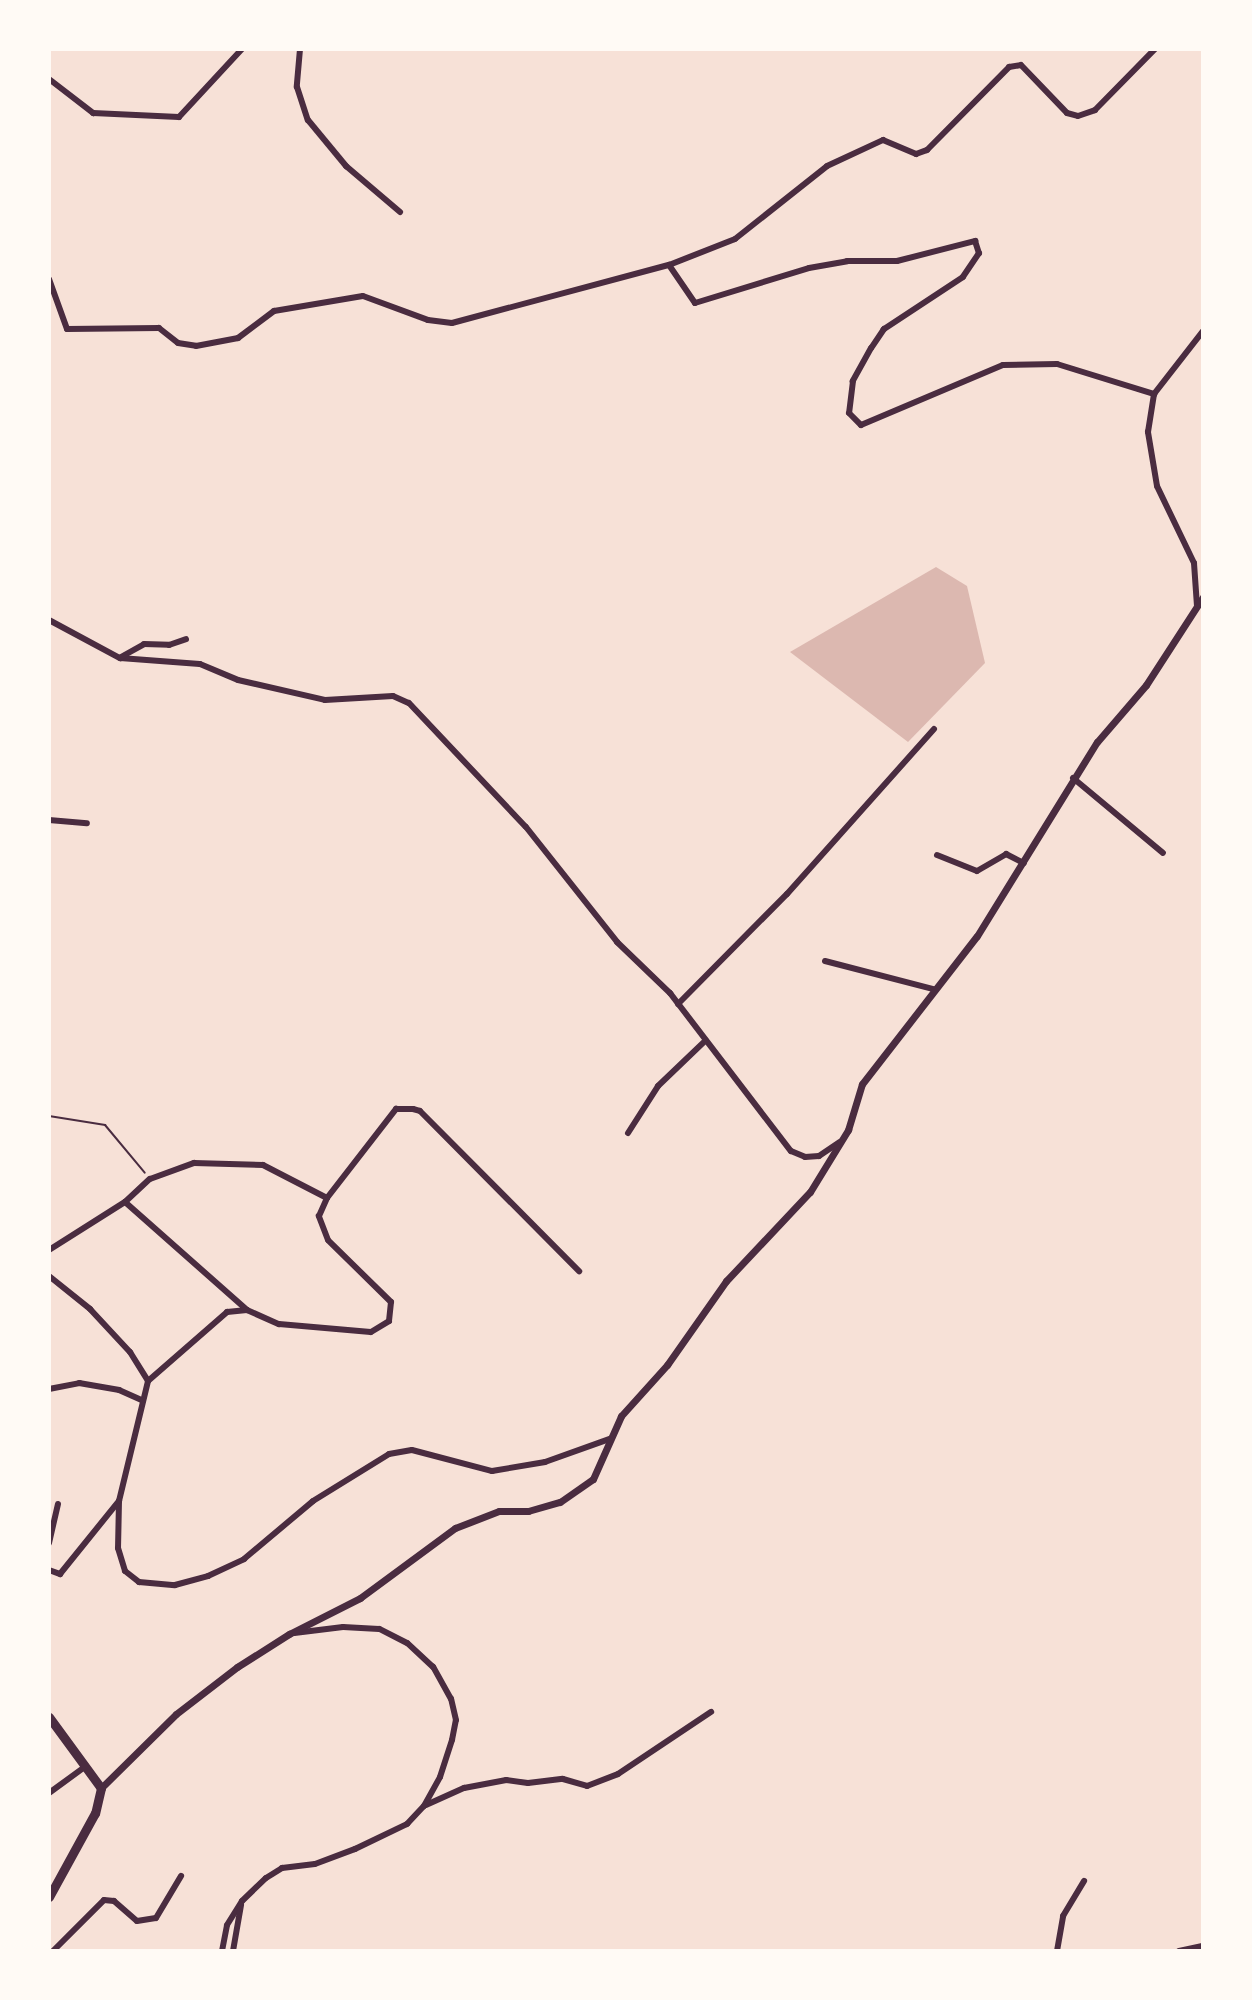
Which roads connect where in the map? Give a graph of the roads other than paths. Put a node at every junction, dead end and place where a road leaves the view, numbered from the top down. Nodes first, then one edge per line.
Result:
1 (242, 49) edge
2 (300, 49) edge
3 (1155, 49) edge
4 (49, 79) edge
5 (400, 212) dead end
6 (669, 265) junction
7 (49, 279) edge
8 (52, 292) edge
9 (1203, 331) edge
10 (1154, 394) junction
11 (1199, 573) edge
12 (1203, 597) edge
13 (1197, 606) junction
14 (49, 620) edge
15 (186, 639) dead end
16 (120, 657) junction
17 (934, 729) dead end
18 (1073, 778) junction
19 (49, 820) edge
20 (87, 823) dead end
21 (1163, 853) dead end
22 (937, 855) dead end
23 (1024, 863) junction
24 (825, 961) dead end
25 (933, 989) junction
26 (678, 1004) junction
27 (706, 1040) junction
28 (628, 1133) dead end
29 (839, 1142) junction
30 (327, 1198) junction
31 (125, 1202) junction
32 (49, 1250) edge
33 (579, 1271) dead end
34 (49, 1276) edge
35 (247, 1310) junction
36 (148, 1381) junction
37 (49, 1389) edge
38 (141, 1400) junction
39 (613, 1438) junction
40 (119, 1501) junction
41 (58, 1504) dead end
42 (49, 1544) edge
43 (49, 1570) edge
44 (289, 1634) junction
45 (711, 1712) dead end
46 (49, 1717) edge
47 (88, 1765) junction
48 (101, 1787) junction
49 (49, 1793) edge
50 (424, 1806) junction
51 (181, 1876) dead end
52 (1084, 1881) dead end
53 (49, 1897) edge
54 (242, 1901) junction
55 (1203, 1946) edge
56 (53, 1951) edge
57 (222, 1951) edge
58 (233, 1951) edge
59 (1057, 1951) edge
60 (1179, 1951) edge

1 - 4 street
2 - 5 street
3 - 6 street
6 - 8 street
6 - 10 street
7 - 8 street
9 - 10 street
10 - 11 street
11 - 13 street
12 - 13 street
13 - 18 street
14 - 16 street
15 - 16 street
16 - 26 street
17 - 26 street
18 - 21 street
18 - 23 street
19 - 20 street
22 - 23 street
23 - 25 street
24 - 25 street
25 - 29 street
26 - 27 street
27 - 28 street
27 - 29 street
29 - 39 street
30 - 31 street
30 - 33 street
30 - 35 street
31 - 32 street
31 - 35 street
34 - 36 street
35 - 36 street
36 - 38 street
37 - 38 street
38 - 40 street
39 - 40 street
39 - 44 street
40 - 43 street
41 - 42 street
44 - 48 street
44 - 50 street
45 - 50 street
46 - 47 main road
47 - 48 main road
47 - 49 street
48 - 53 main road
50 - 54 street
51 - 56 street
52 - 59 street
54 - 57 street
54 - 58 street
55 - 60 street

